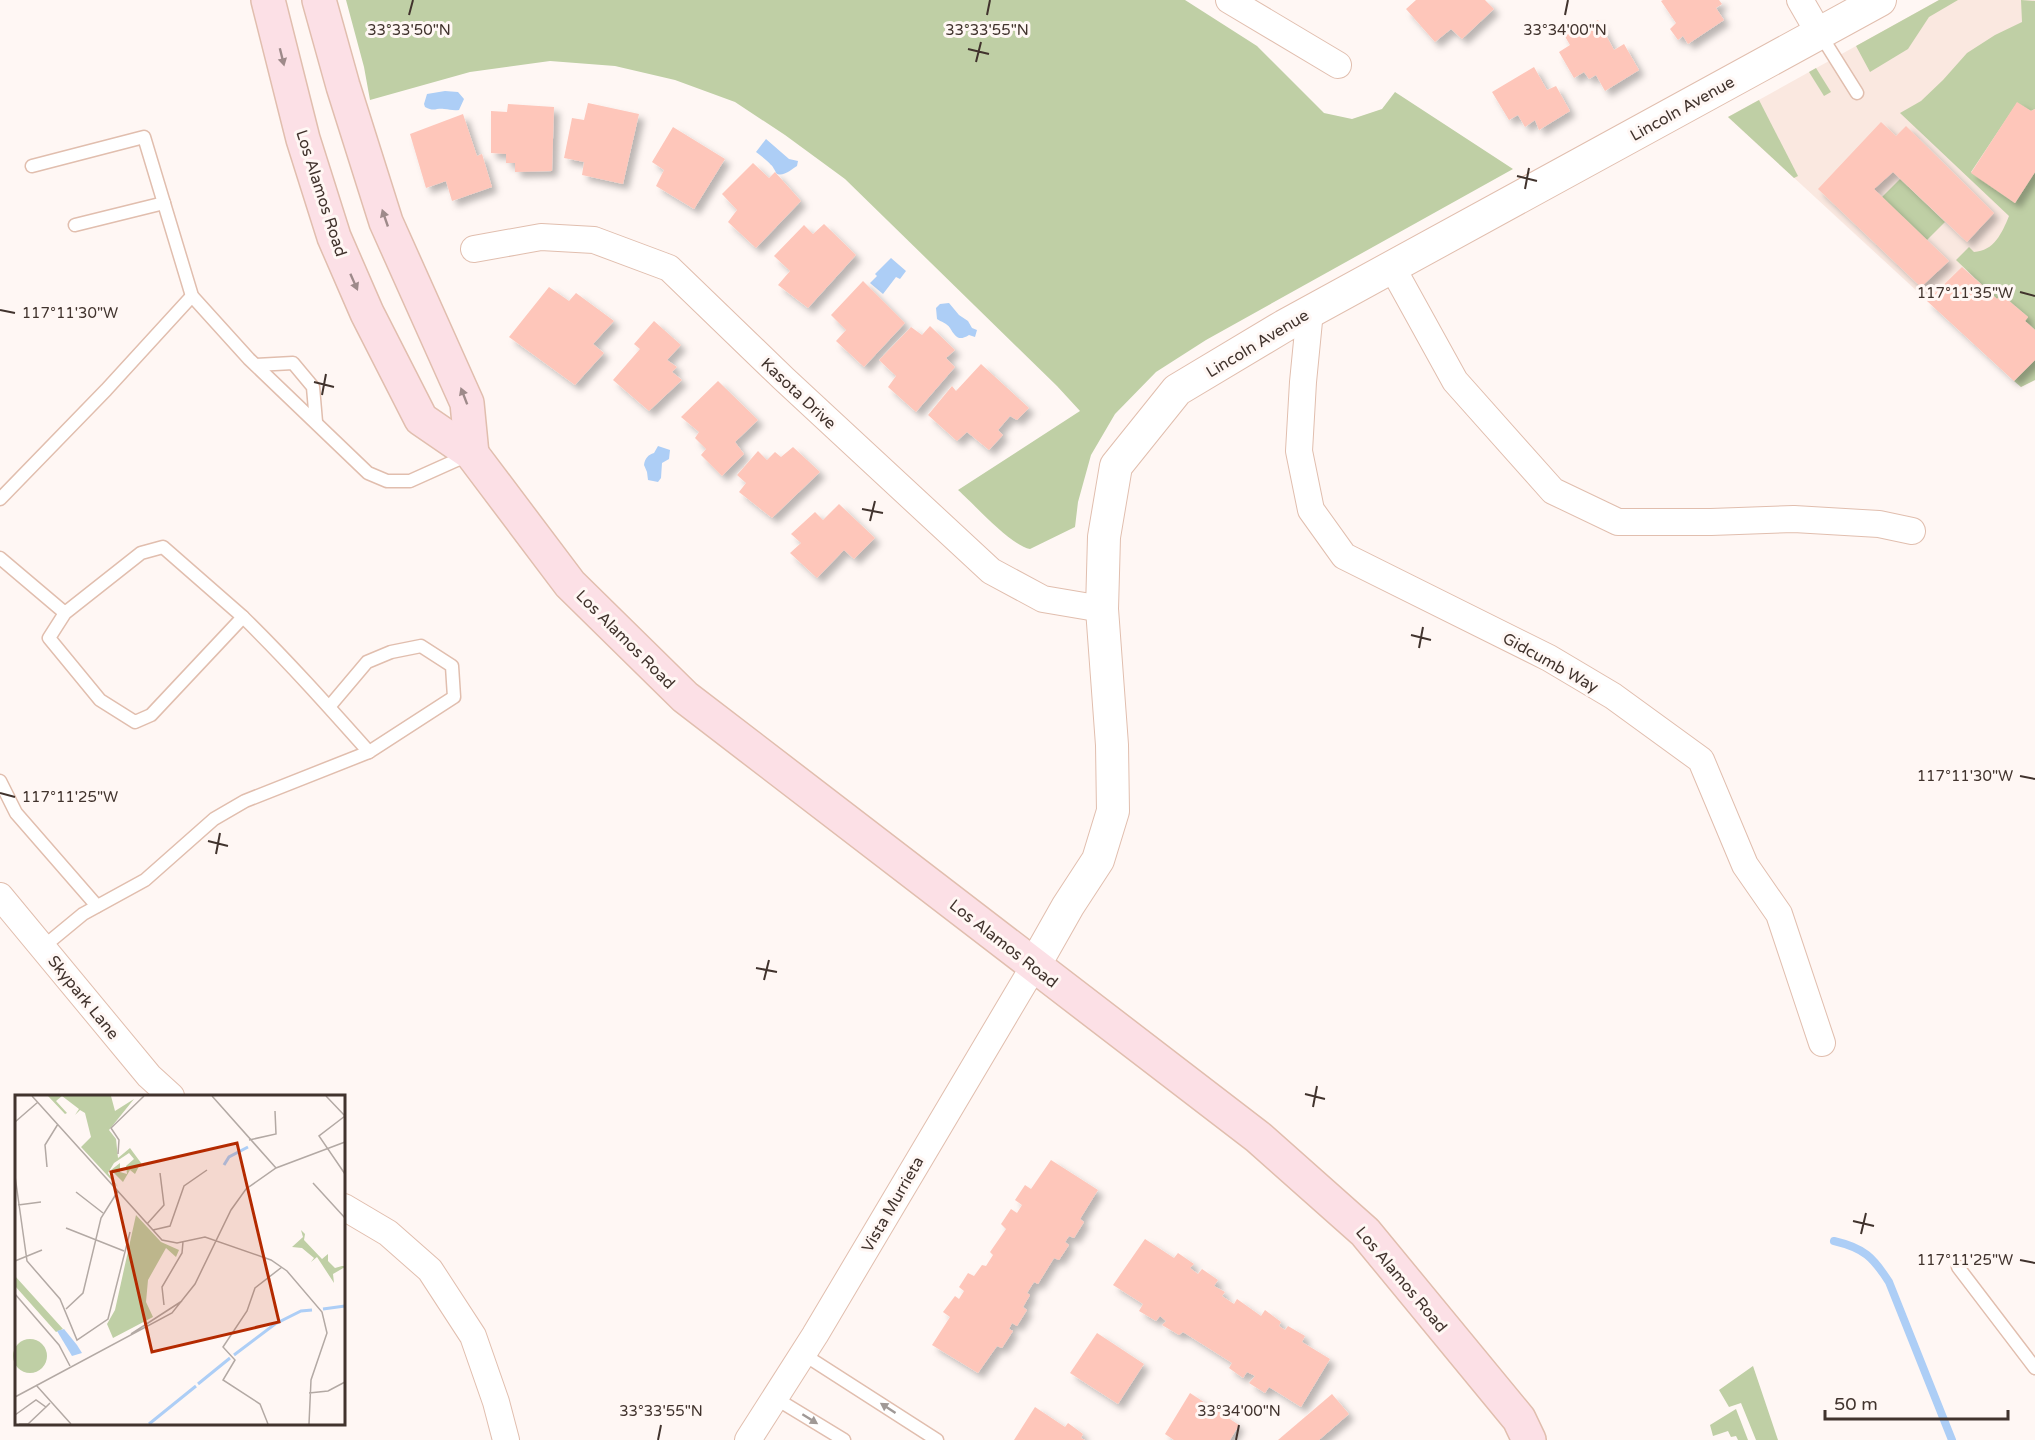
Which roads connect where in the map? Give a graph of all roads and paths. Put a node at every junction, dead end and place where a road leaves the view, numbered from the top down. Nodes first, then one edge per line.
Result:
1 (268, 0) edge
2 (320, 0) edge
3 (1230, 0) edge
4 (1800, 0) edge
5 (1880, 0) edge
6 (1819, 33) junction
7 (1338, 65) dead end
8 (1857, 93) dead end
9 (32, 166) dead end
10 (164, 204) junction
11 (75, 225) dead end
12 (474, 249) dead end
13 (1392, 267) junction
14 (192, 296) junction
15 (1311, 311) junction
16 (256, 365) junction
17 (316, 422) junction
18 (472, 454) junction
19 (0, 499) edge
20 (1911, 531) dead end
21 (0, 558) edge
22 (1102, 609) junction
23 (65, 614) junction
24 (243, 617) junction
25 (329, 707) junction
26 (369, 752) junction
27 (0, 781) edge
28 (0, 896) edge
29 (98, 906) junction
30 (43, 947) junction
31 (1034, 966) junction
32 (1822, 1043) dead end
33 (170, 1095) edge
34 (345, 1208) edge
35 (1958, 1268) dead end
36 (803, 1354) junction
37 (2035, 1368) edge
38 (775, 1398) junction
39 (506, 1440) edge
40 (748, 1440) edge
41 (844, 1440) edge
42 (937, 1440) edge
43 (1529, 1440) edge

1 -> 18 main road, Los Alamos Road
18 -> 2 main road
3 - 7 street
4 - 6 street
5 - 6 street, Lincoln Avenue
6 - 8 lane
6 - 13 street, Lincoln Avenue
9 - 10 lane
10 - 11 lane
10 - 14 lane
12 - 22 street, Kasota Drive
13 - 15 street, Lincoln Avenue
13 - 20 street
14 - 16 lane
14 - 19 lane
15 - 22 street, Lincoln Avenue
15 - 32 street, Gidcumb Way
16 - 17 lane
16 - 17 lane
17 - 18 lane
18 - 31 main road, Los Alamos Road
21 - 23 lane
22 - 31 street, Lincoln Avenue
23 - 24 lane
23 - 24 lane
24 - 25 lane
25 - 26 lane
25 - 26 lane
26 - 29 lane
27 - 29 lane
28 - 30 street, Skypark Lane
29 - 30 lane
30 - 33 street, Skypark Lane
31 - 36 street, Vista Murrieta
31 - 43 main road, Los Alamos Road
34 - 39 street
35 - 37 lane
36 - 38 street, Vista Murrieta
42 -> 36 lane
38 - 40 street, Vista Murrieta
38 -> 41 lane

